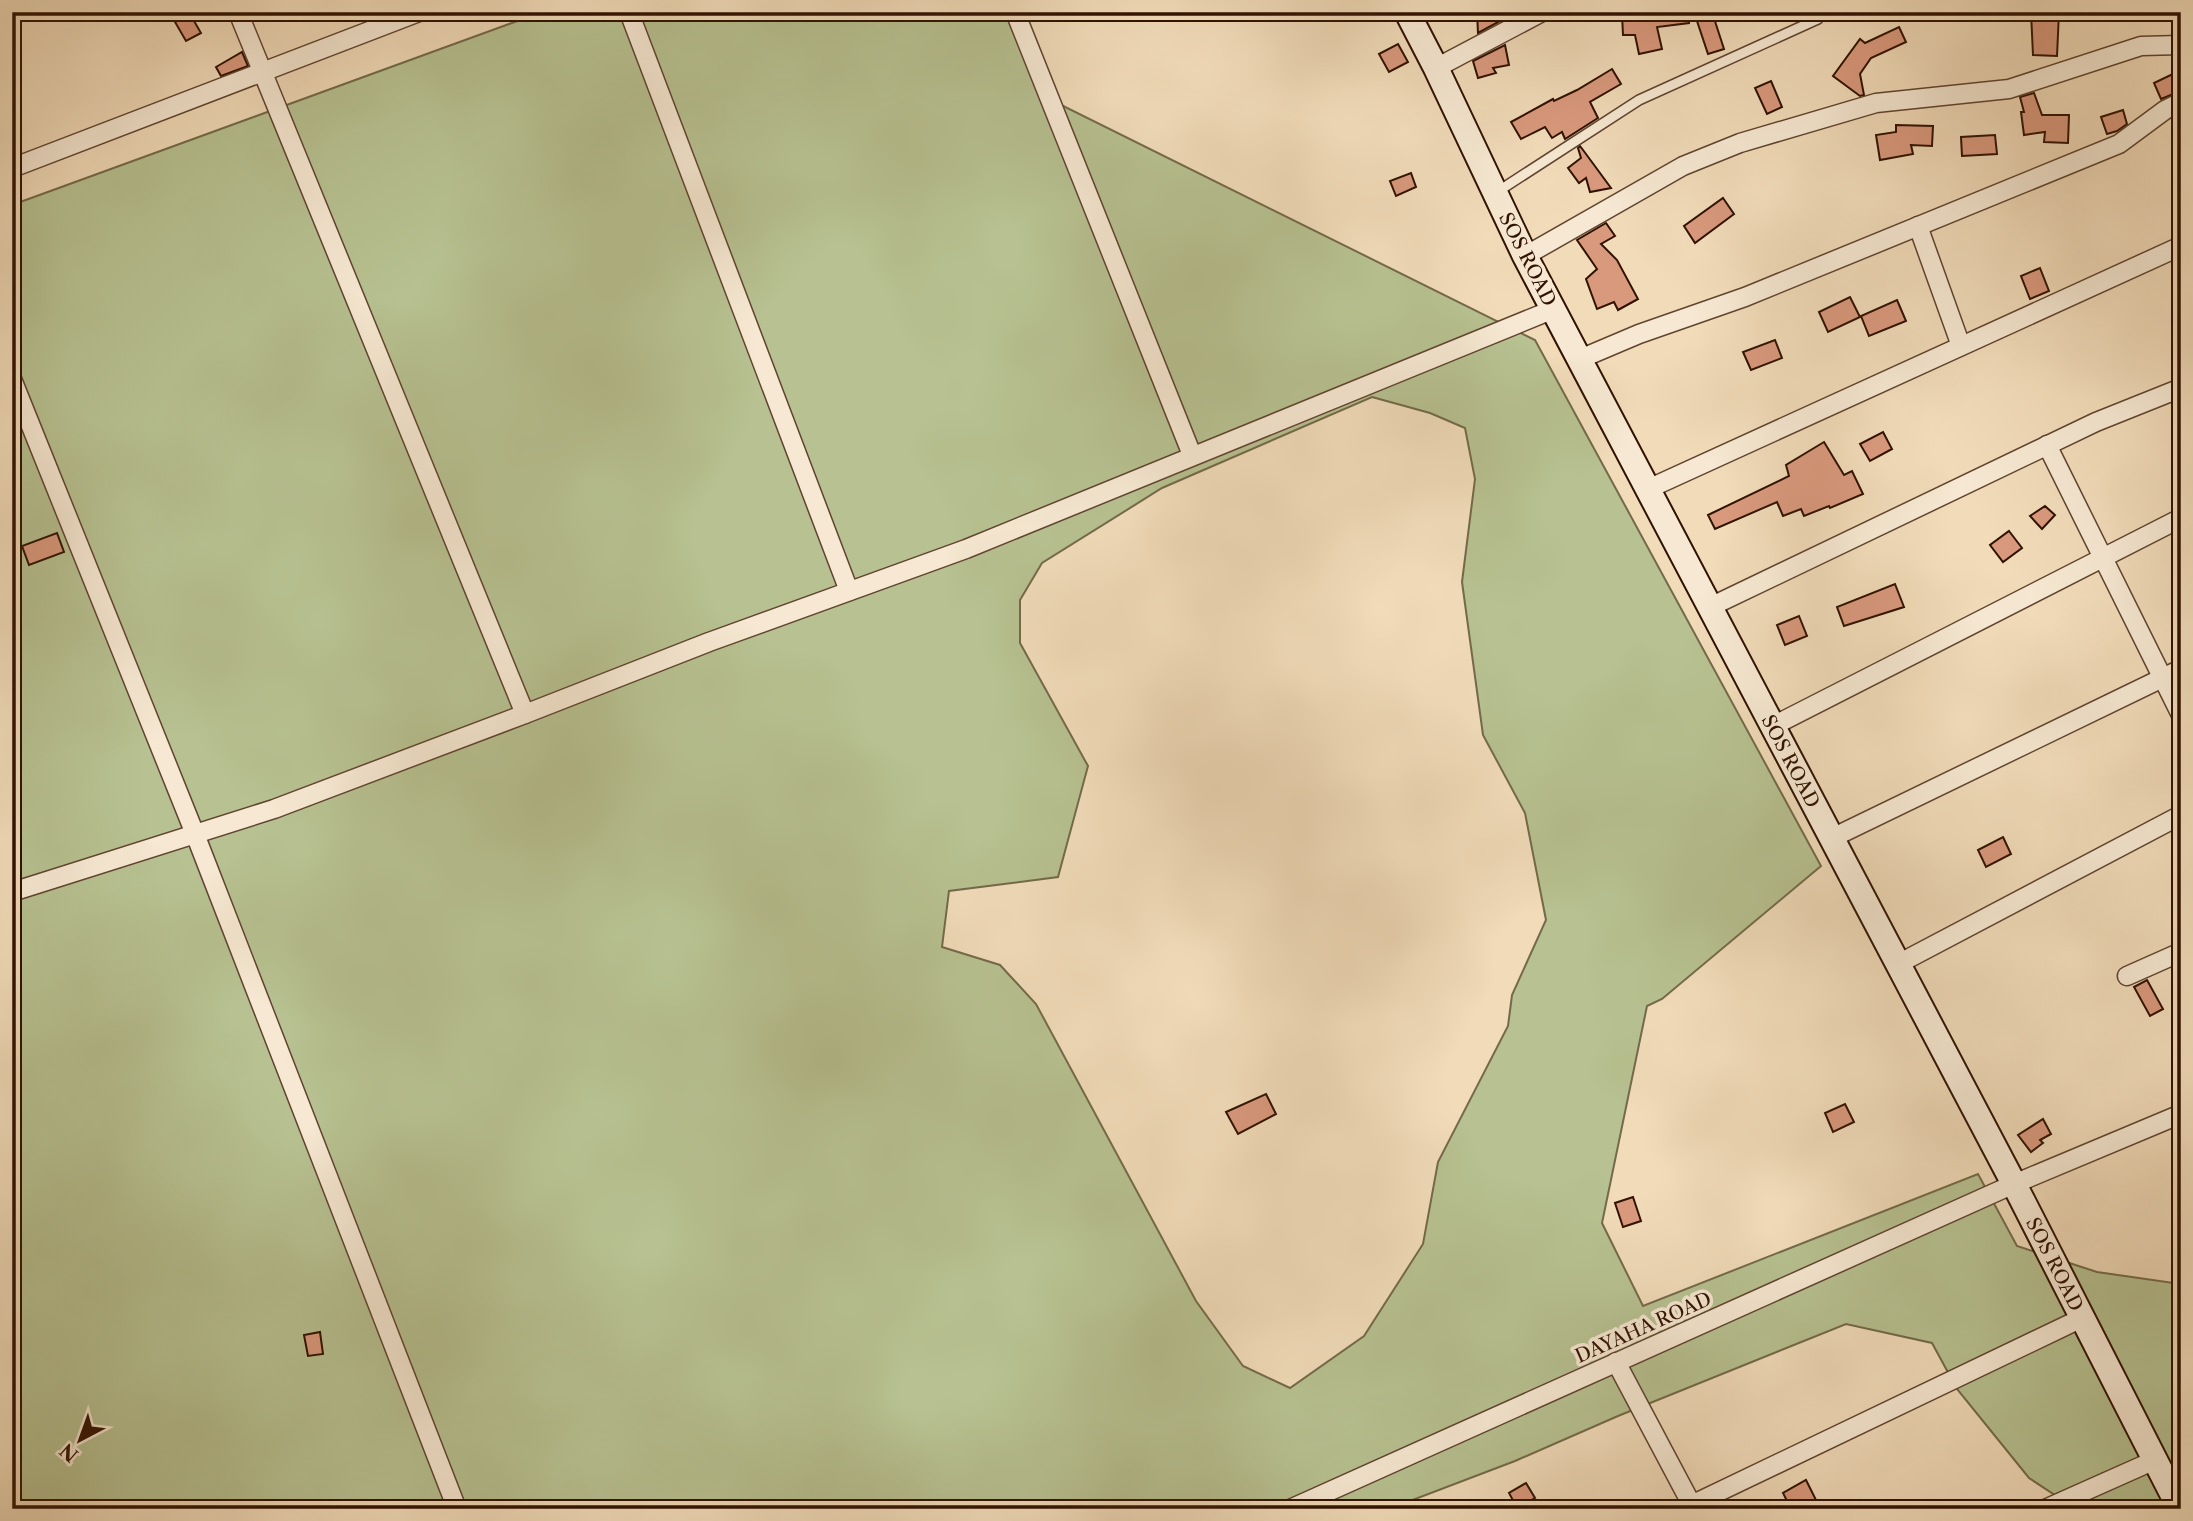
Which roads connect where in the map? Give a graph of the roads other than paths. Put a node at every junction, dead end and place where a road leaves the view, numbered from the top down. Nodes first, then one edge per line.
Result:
1 (239, 12) edge
2 (419, 12) edge
3 (629, 12) edge
4 (1015, 12) edge
5 (1407, 12) edge
6 (1542, 12) edge
7 (1818, 19) dead end
8 (2181, 44) edge
9 (1436, 68) junction
10 (263, 72) junction
11 (2181, 102) edge
12 (12, 168) edge
13 (1495, 193) junction
14 (1917, 226) junction
15 (2181, 246) edge
16 (1525, 256) junction
17 (1554, 309) junction
18 (1961, 346) junction
19 (1580, 359) junction
20 (12, 379) edge
21 (2181, 387) edge
22 (2048, 445) junction
23 (1192, 455) junction
24 (1648, 489) junction
25 (2181, 518) edge
26 (2103, 557) junction
27 (849, 591) junction
28 (1710, 607) junction
29 (2181, 669) edge
30 (2162, 678) junction
31 (526, 714) junction
32 (2181, 715) edge
33 (1773, 726) junction
34 (2181, 815) edge
35 (195, 834) junction
36 (1832, 838) junction
37 (12, 892) edge
38 (2181, 952) edge
39 (1898, 964) junction
40 (2127, 976) dead end
41 (2181, 1114) edge
42 (2014, 1184) junction
43 (2082, 1318) junction
44 (1616, 1362) junction
45 (2155, 1460) junction
46 (457, 1509) edge
47 (1290, 1509) edge
48 (1683, 1509) edge
49 (1694, 1509) edge
50 (2045, 1509) edge
51 (2180, 1509) edge

1 - 10 street
2 - 10 street
3 - 27 street
4 - 23 street
5 - 9 street, SOS ROAD
6 - 9 street
7 - 13 lane
8 - 16 street
9 - 13 street, SOS ROAD
10 - 12 street
10 - 31 street
11 - 14 street
13 - 16 street, SOS ROAD
14 - 18 street
14 - 19 street
15 - 18 street
16 - 17 street, SOS ROAD
17 - 19 street, SOS ROAD
17 - 23 street
18 - 24 street
19 - 24 street, SOS ROAD
20 - 35 street
21 - 22 street
22 - 26 street
22 - 28 street
23 - 27 street
24 - 28 street, SOS ROAD
25 - 26 street
26 - 30 street
26 - 33 street
27 - 31 street
28 - 33 street, SOS ROAD
29 - 30 street
30 - 32 street
30 - 36 street
31 - 35 street
33 - 36 street, SOS ROAD
34 - 39 street
35 - 37 street
35 - 46 street
36 - 39 street, SOS ROAD
38 - 40 street
39 - 42 street, SOS ROAD
41 - 42 street, DAYAHA ROAD
42 - 43 street, SOS ROAD
42 - 44 street, DAYAHA ROAD
43 - 45 street, SOS ROAD
43 - 48 street
44 - 47 street, DAYAHA ROAD
44 - 49 street
45 - 50 street
45 - 51 street, SOS ROAD

